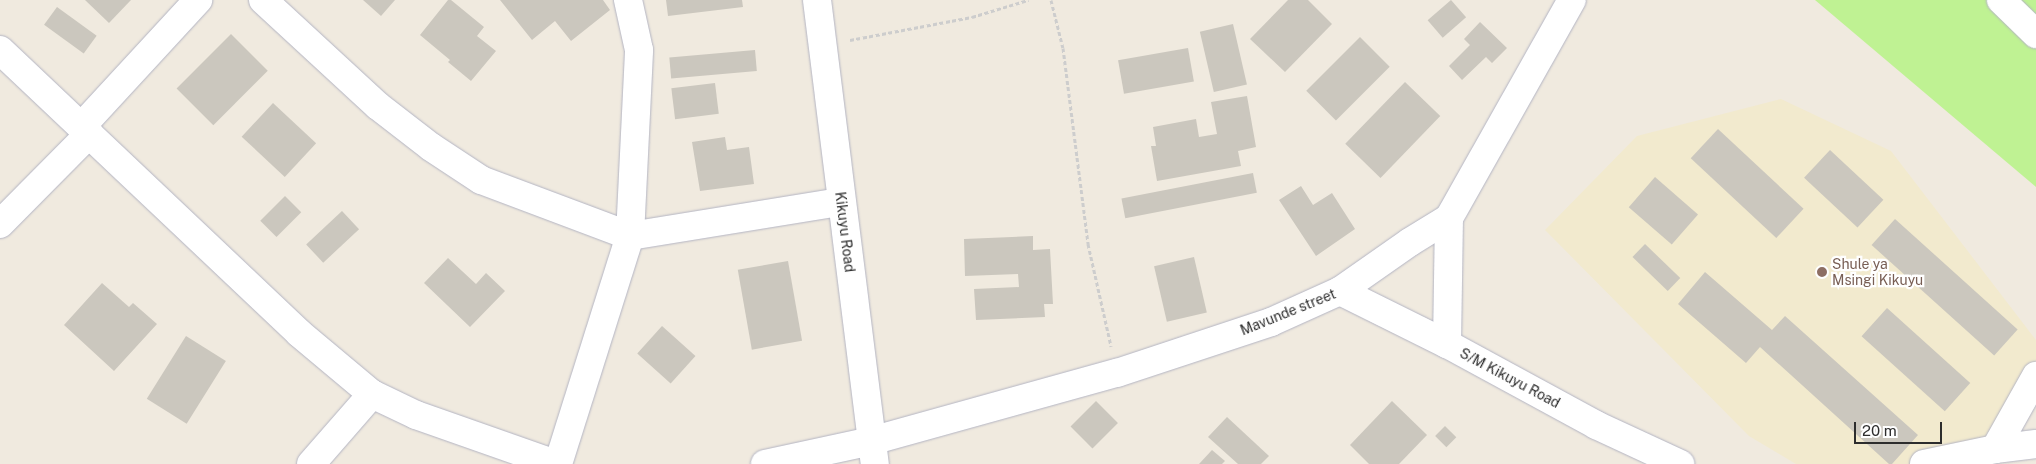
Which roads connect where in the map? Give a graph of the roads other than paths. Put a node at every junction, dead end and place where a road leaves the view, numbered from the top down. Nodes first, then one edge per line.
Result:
1 (198, 0) edge
2 (263, 0) edge
3 (628, 0) edge
4 (817, 0) edge
5 (1572, 0) edge
6 (2001, 0) edge
7 (2036, 34) edge
8 (0, 50) edge
9 (86, 131) junction
10 (841, 202) junction
11 (1449, 218) junction
12 (0, 224) edge
13 (630, 236) junction
14 (1340, 291) junction
15 (1447, 344) junction
16 (2036, 376) edge
17 (372, 394) junction
18 (2036, 444) edge
19 (1995, 449) junction
20 (873, 452) edge
21 (1960, 460) edge
22 (311, 464) edge
23 (556, 464) edge
24 (765, 464) edge
25 (1680, 464) edge
26 (1924, 464) edge

1 - 9 street
2 - 13 street
3 - 13 street
4 - 10 street, Kikuyu Road
5 - 11 street, Mavunde street
6 - 7 street
8 - 9 street
9 - 12 street
9 - 17 street
10 - 13 street
10 - 20 street, Kikuyu Road
11 - 14 street, Mavunde street
11 - 15 street
13 - 23 street
14 - 15 street, S/M Kikuyu Road
14 - 20 street, Mavunde street
15 - 25 street, S/M Kikuyu Road
16 - 19 street
17 - 22 street
17 - 23 street
18 - 19 street
19 - 21 street
20 - 24 street, Mavunde street
21 - 26 street

